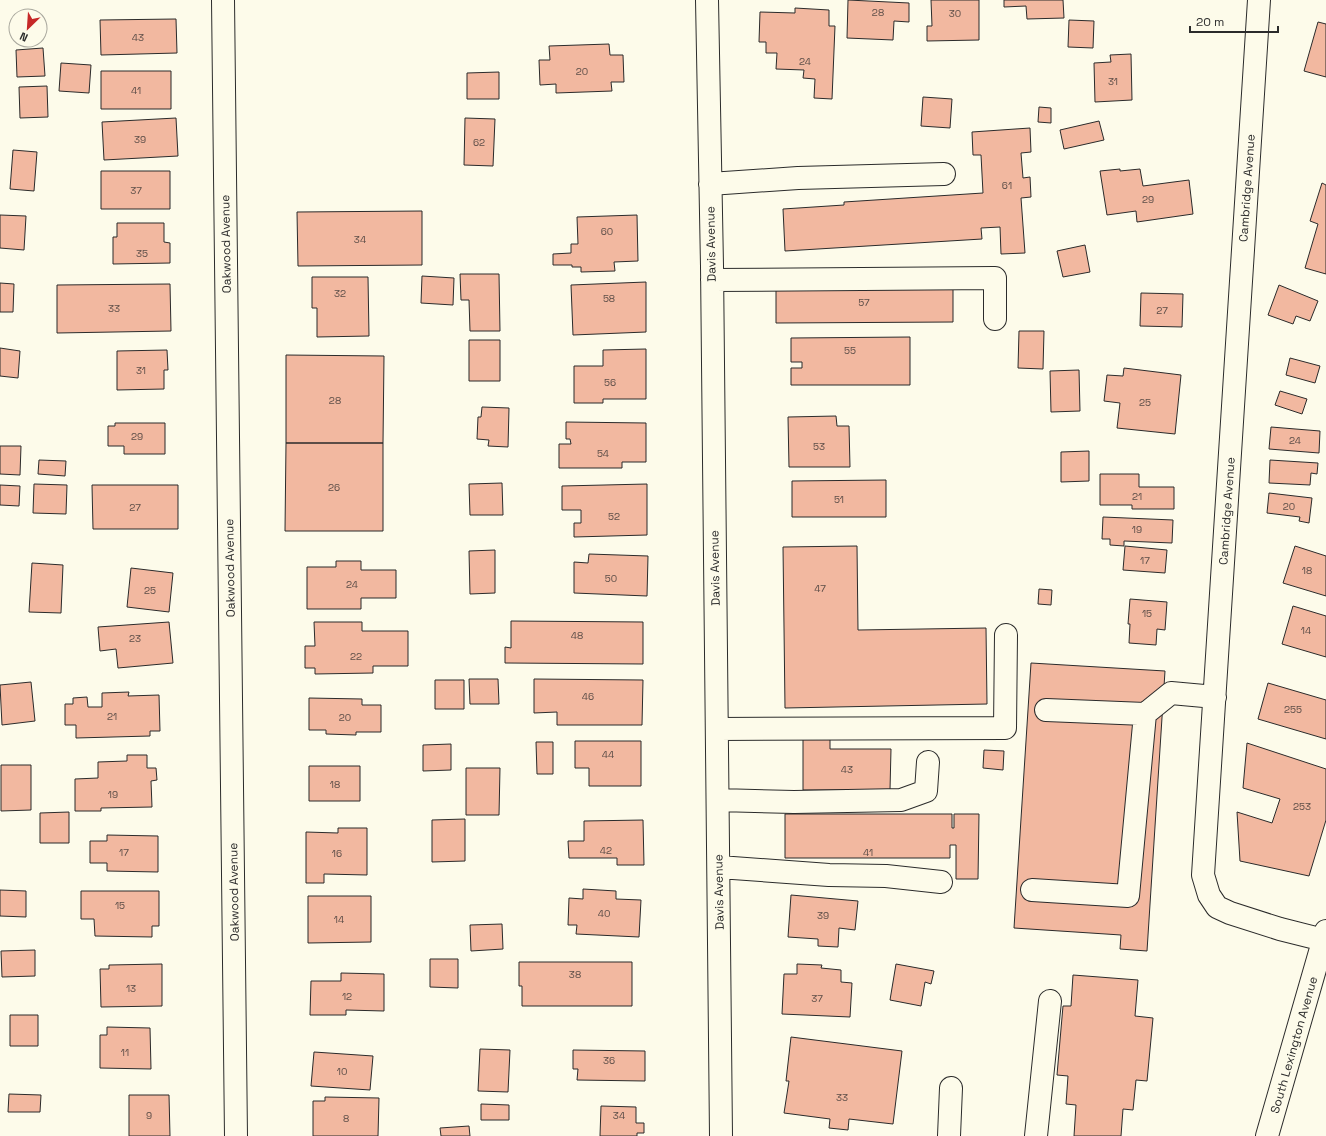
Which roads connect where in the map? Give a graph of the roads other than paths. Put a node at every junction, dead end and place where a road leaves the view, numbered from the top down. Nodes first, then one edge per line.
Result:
1 (223, 0) edge
2 (707, 0) edge
3 (1259, 0) edge
4 (944, 174) dead end
5 (710, 184) junction
6 (712, 280) junction
7 (995, 320) dead end
8 (1006, 635) dead end
9 (1215, 698) junction
10 (1046, 710) dead end
11 (1145, 714) junction
12 (717, 729) junction
13 (928, 762) dead end
14 (718, 800) junction
15 (719, 867) junction
16 (941, 882) dead end
17 (1032, 890) dead end
18 (1325, 935) edge
19 (1050, 1001) dead end
20 (951, 1088) dead end
21 (236, 1136) edge
22 (721, 1136) edge
23 (949, 1136) edge
24 (1036, 1136) edge
25 (1268, 1136) edge

1 - 21 street, Oakwood Avenue
2 - 5 street, Davis Avenue
3 - 9 street, Cambridge Avenue
4 - 5 street
5 - 6 street, Davis Avenue
6 - 7 street
6 - 12 street, Davis Avenue
8 - 12 street
9 - 11 street
9 - 18 street, Cambridge Avenue
10 - 11 street
11 - 17 street
12 - 14 street, Davis Avenue
13 - 14 street
14 - 15 street, Davis Avenue
15 - 16 street
15 - 22 street, Davis Avenue
18 - 25 street, South Lexington Avenue
19 - 24 street
20 - 23 street

